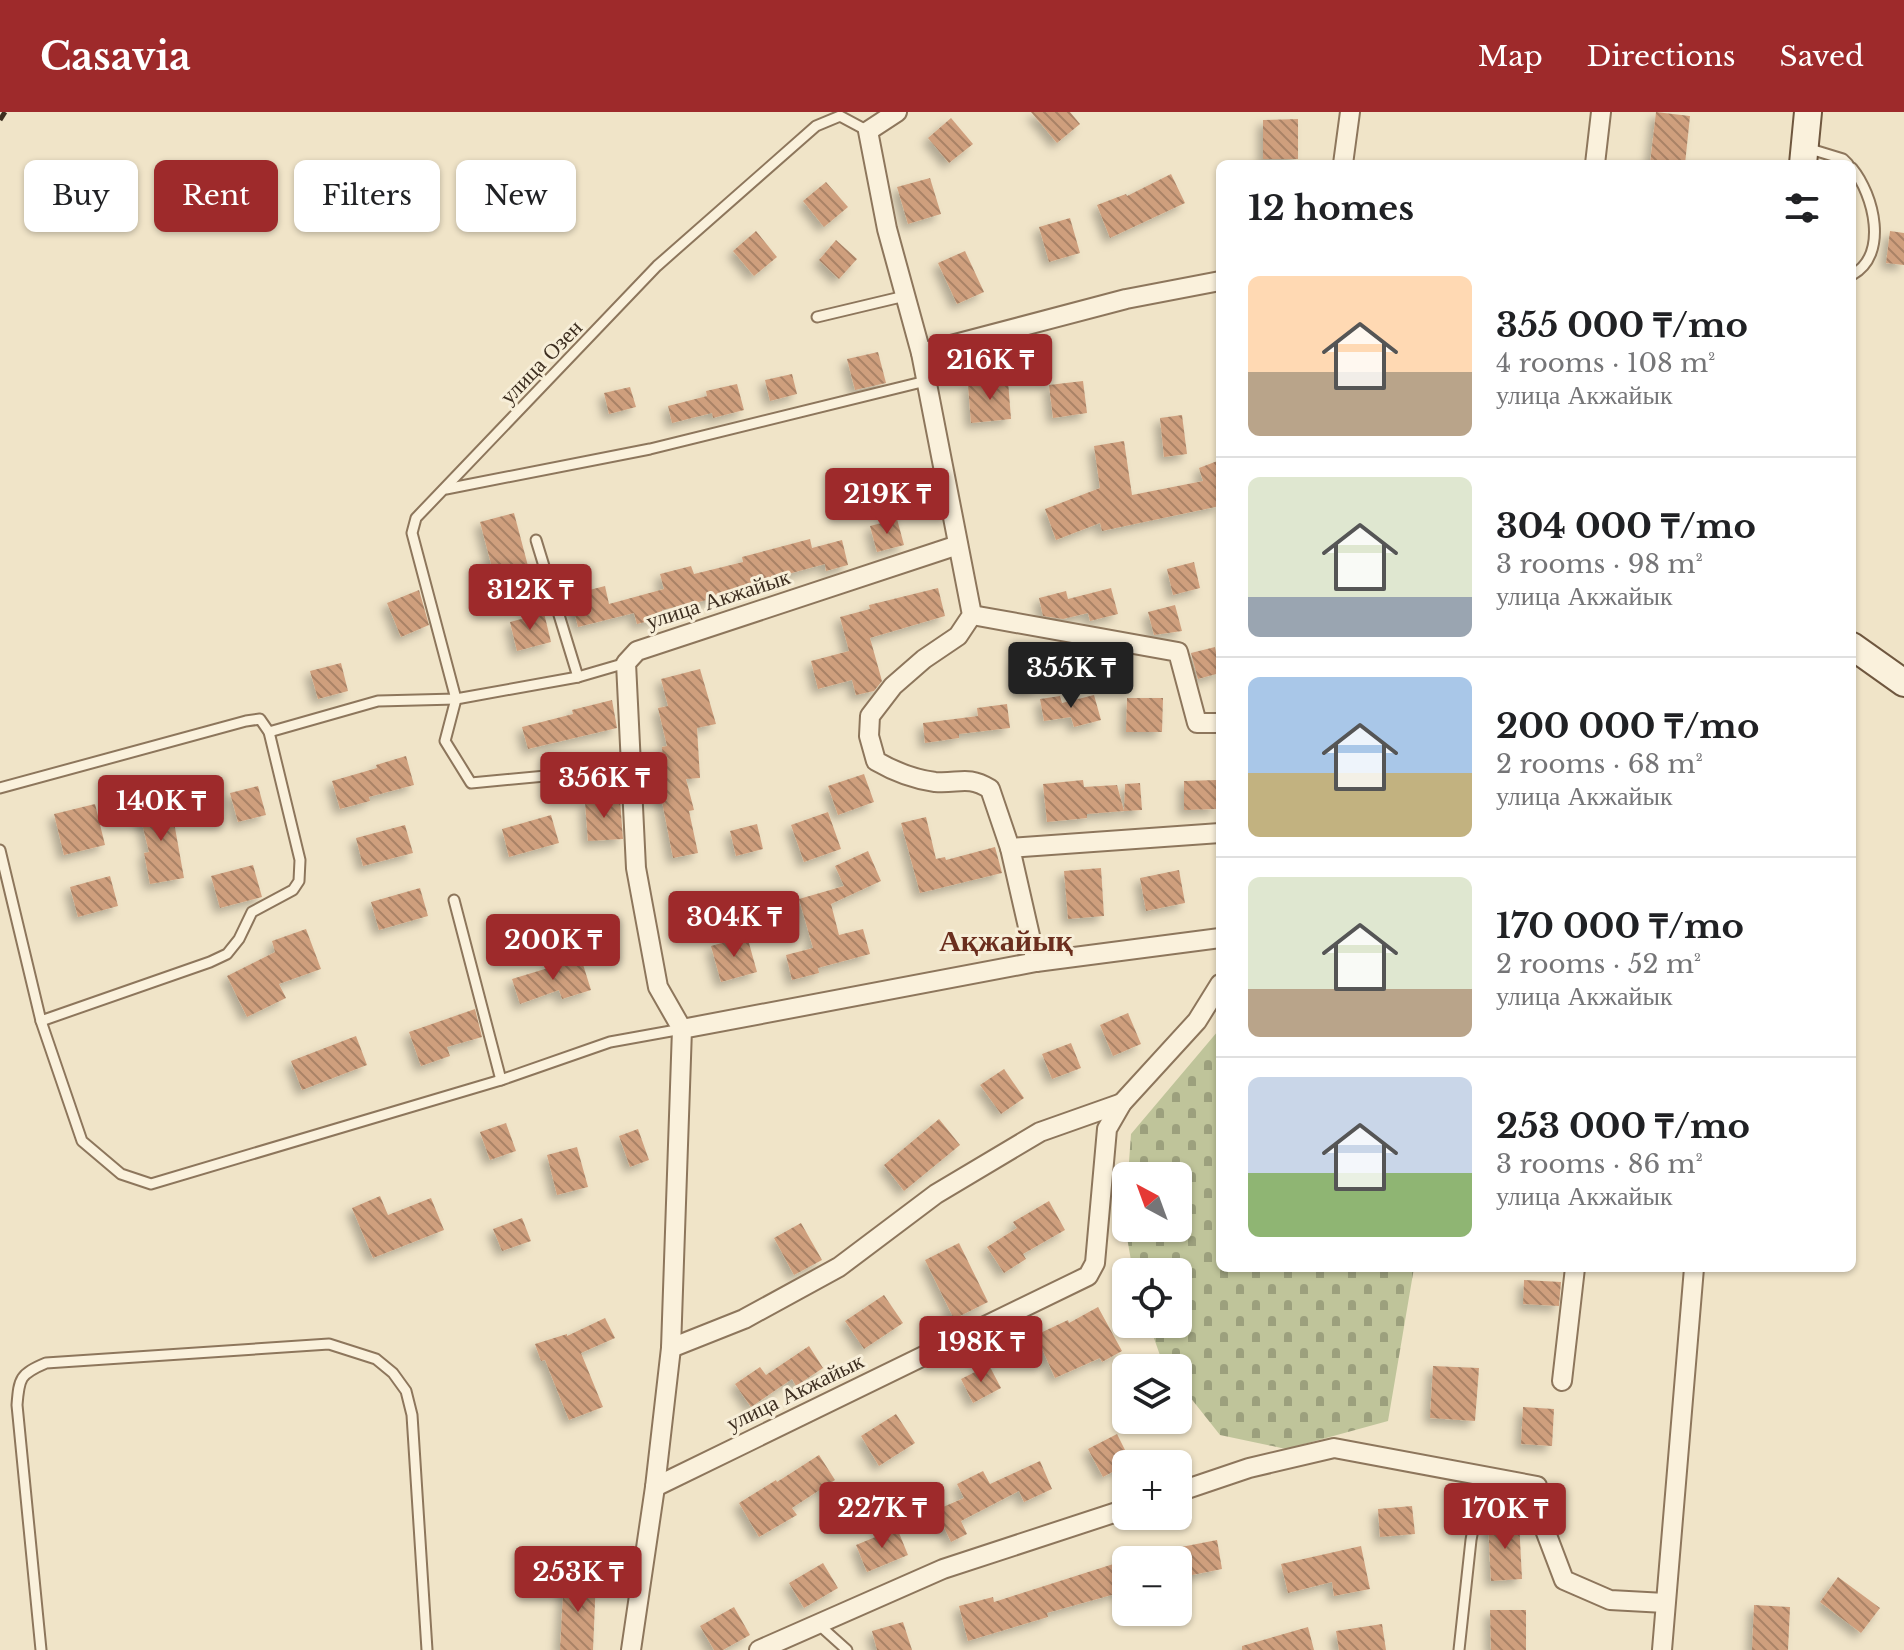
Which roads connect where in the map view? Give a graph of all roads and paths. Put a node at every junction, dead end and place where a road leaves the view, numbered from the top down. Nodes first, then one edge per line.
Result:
1 (897, 112) edge
2 (1350, 112) edge
3 (1601, 112) edge
4 (1808, 112) edge
5 (868, 131) junction
6 (1804, 156) edge
7 (1344, 160) edge
8 (1595, 160) edge
9 (1844, 160) edge
10 (1856, 176) edge
11 (1856, 271) edge
12 (1216, 282) edge
13 (905, 296) junction
14 (817, 317) dead end
15 (921, 353) junction
16 (926, 381) junction
17 (445, 489) junction
18 (536, 540) dead end
19 (958, 545) junction
20 (972, 615) junction
21 (1856, 649) edge
22 (626, 663) junction
23 (578, 677) junction
24 (1904, 683) edge
25 (456, 699) junction
26 (1216, 723) edge
27 (269, 732) junction
28 (631, 768) junction
29 (0, 788) edge
30 (1216, 833) edge
31 (1010, 848) junction
32 (0, 850) edge
33 (454, 900) dead end
34 (1216, 939) edge
35 (1036, 962) junction
36 (1216, 990) edge
37 (41, 1021) junction
38 (682, 1029) junction
39 (501, 1080) junction
40 (1122, 1103) junction
41 (1575, 1272) edge
42 (1694, 1272) edge
43 (671, 1348) junction
44 (1562, 1381) dead end
45 (1483, 1476) junction
46 (655, 1487) junction
47 (1192, 1487) edge
48 (1112, 1514) edge
49 (1665, 1603) junction
50 (818, 1624) junction
51 (41, 1650) edge
52 (427, 1650) edge
53 (631, 1650) edge
54 (759, 1650) edge
55 (847, 1650) edge
56 (1459, 1650) edge
57 (1662, 1650) edge

1 - 5 street
2 - 7 street
3 - 8 street
4 - 6 main road
5 - 13 street
5 - 17 lane, улица Озен
6 - 9 lane
10 - 11 lane
12 - 15 street
13 - 14 lane
13 - 15 street
15 - 16 street
16 - 17 lane
16 - 19 street
17 - 25 lane, улица Озен
18 - 23 lane
19 - 20 street
19 - 22 street, улица Акжайык
20 - 26 street
20 - 31 street
21 - 24 main road
22 - 23 lane
22 - 28 street
23 - 25 lane
25 - 27 lane
25 - 28 lane
27 - 29 lane
27 - 37 lane
28 - 38 street
30 - 31 street
31 - 35 street
32 - 37 lane
33 - 39 lane
34 - 35 street
35 - 38 street
36 - 40 street, улица Акжайык
37 - 39 lane
38 - 39 lane
38 - 43 street
40 - 43 street
40 - 46 street, улица Акжайык
41 - 44 street
42 - 49 street
43 - 46 street
45 - 47 street
45 - 49 street
45 - 56 lane
46 - 53 street
48 - 50 street
49 - 57 street
50 - 54 street
50 - 55 lane
51 - 52 lane

